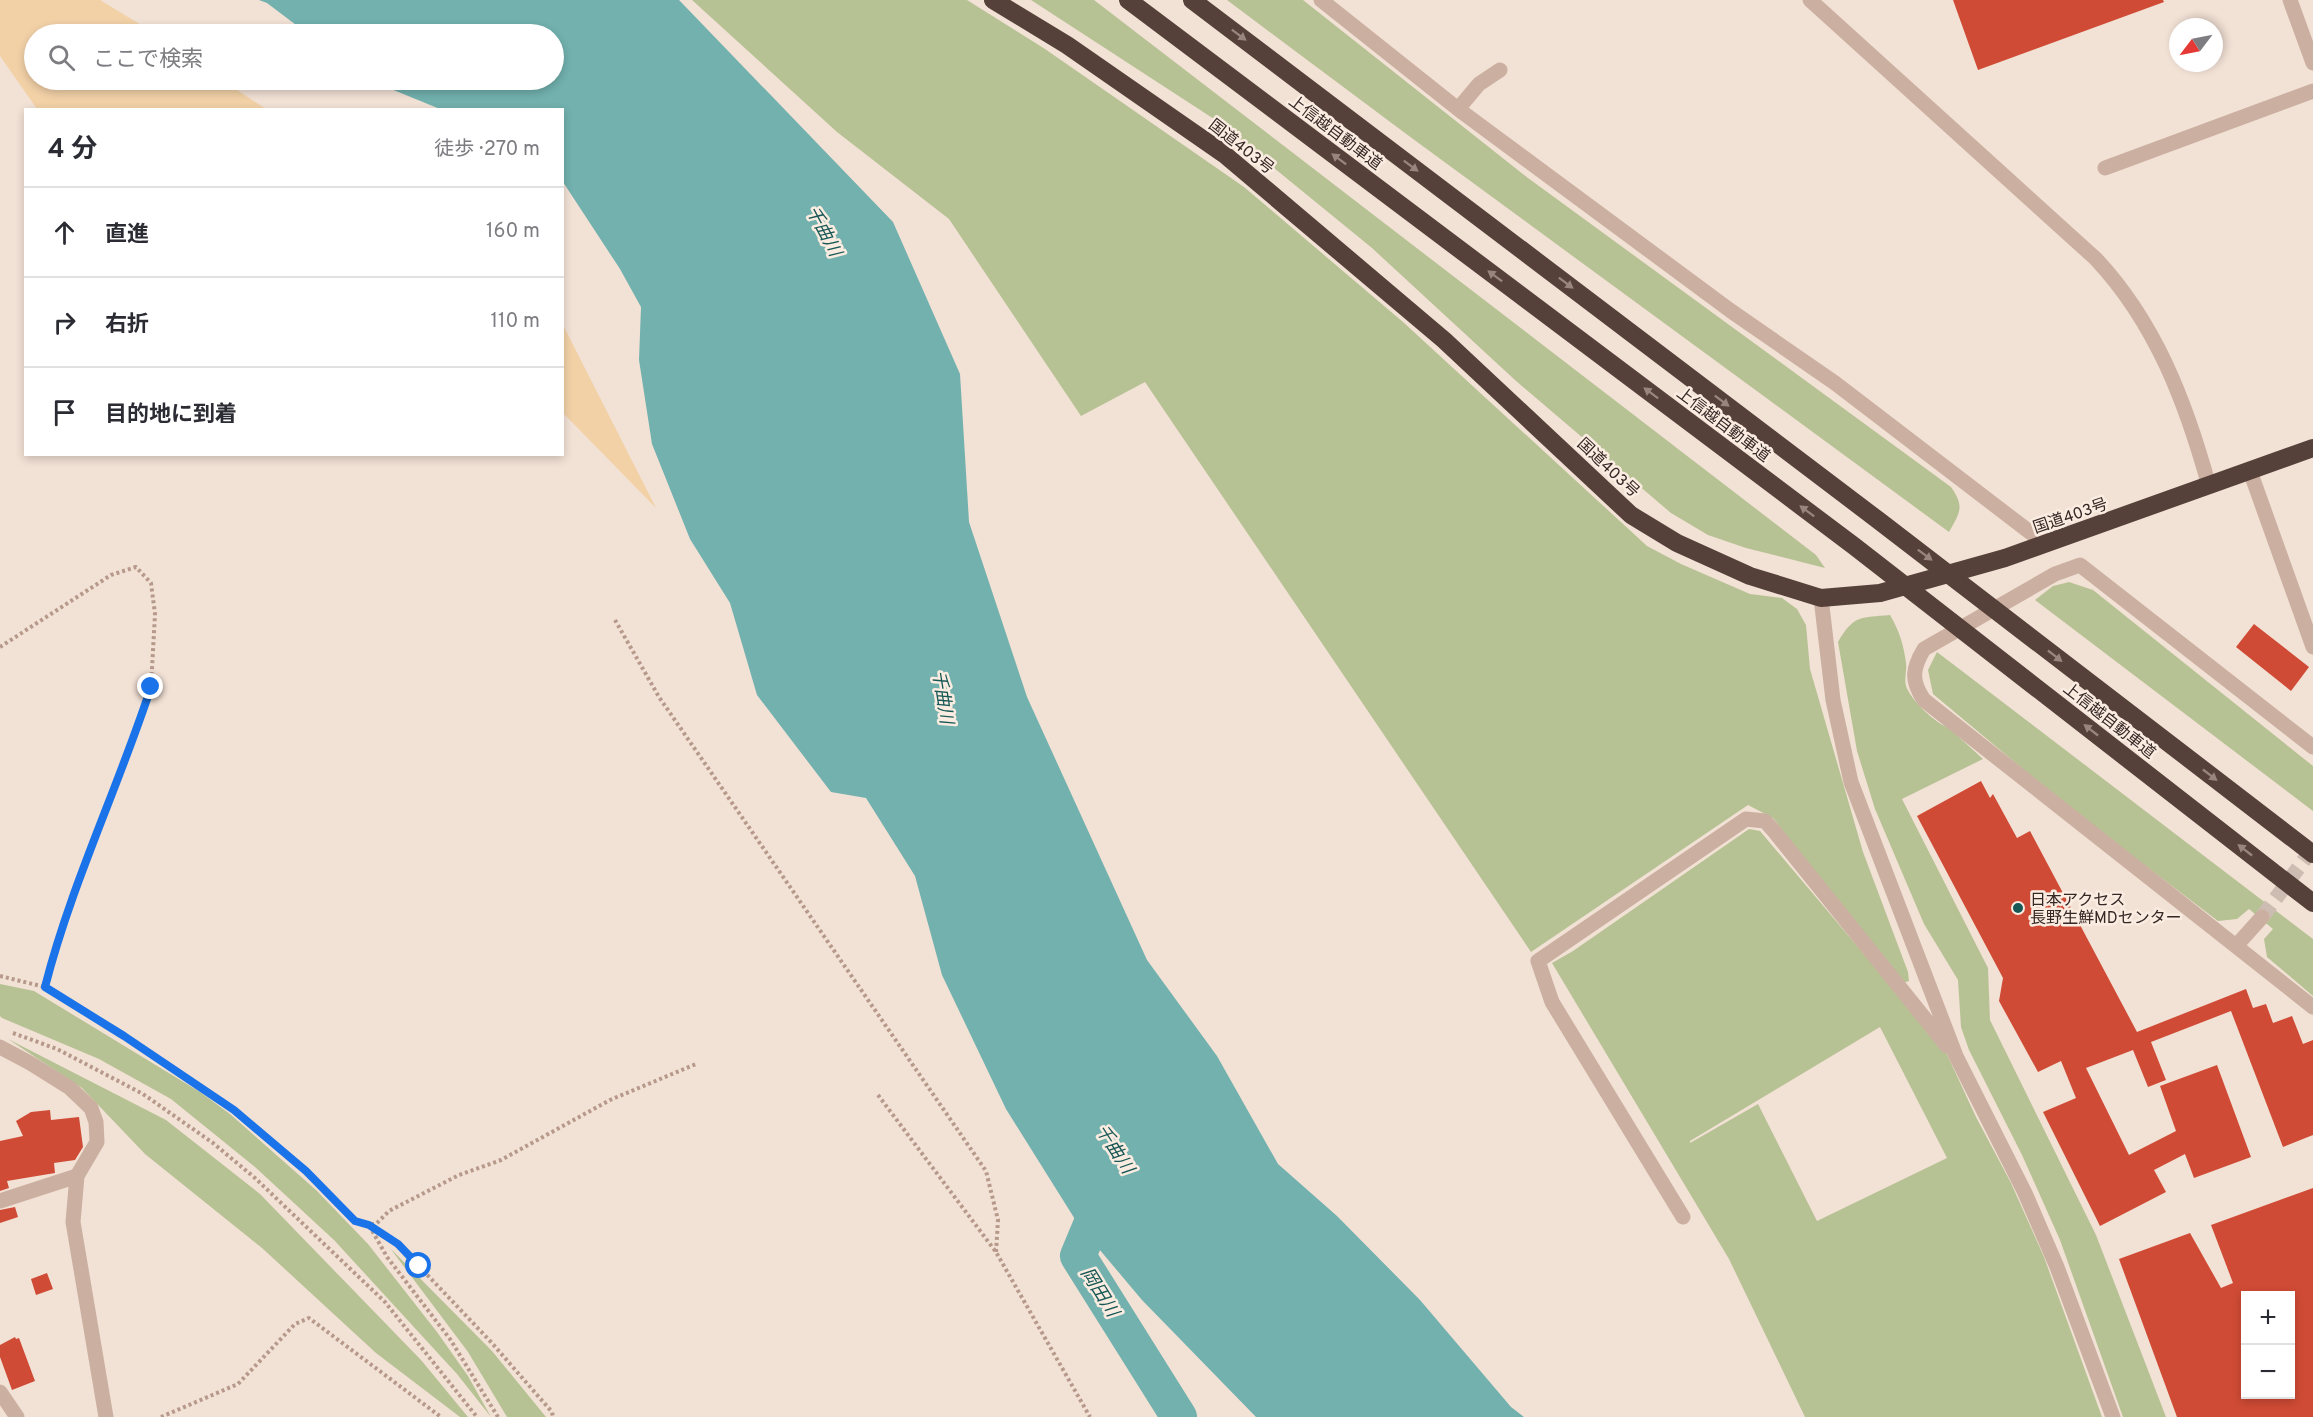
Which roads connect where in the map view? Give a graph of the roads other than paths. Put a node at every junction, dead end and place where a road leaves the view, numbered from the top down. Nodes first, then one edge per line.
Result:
1 (993, 0) edge
2 (1128, 0) edge
3 (1192, 0) edge
4 (1322, 0) edge
5 (1810, 0) edge
6 (2290, 0) edge
7 (2313, 63) edge
8 (1500, 70) dead end
9 (2313, 91) edge
10 (1458, 109) junction
11 (2105, 168) dead end
12 (2313, 448) edge
13 (2250, 471) junction
14 (2209, 486) junction
15 (2031, 533) dead end
16 (1821, 598) junction
17 (2313, 647) edge
18 (2313, 747) edge
19 (2313, 854) edge
20 (2313, 904) edge
21 (2262, 917) tunnel mouth
22 (2236, 946) junction
23 (2313, 1007) edge
24 (0, 1047) edge
25 (1956, 1056) junction
26 (77, 1176) junction
27 (0, 1201) edge
28 (1683, 1217) dead end
29 (0, 1392) edge
30 (17, 1417) edge
31 (106, 1417) edge
32 (2113, 1417) edge

1 - 16 highway, 国道403号
20 -> 2 highway, 上信越自動車道
3 -> 19 highway, 上信越自動車道
4 - 10 street
5 - 14 street
6 - 7 street
8 - 10 street
9 - 11 street
10 - 15 street
12 - 13 highway, 国道403号
13 - 14 highway, 国道403号
13 - 17 street
14 - 16 highway, 国道403号
16 - 25 street
18 - 22 street
21 - 22 street
22 - 23 street
24 - 26 street
25 - 28 street
25 - 32 street
26 - 27 street
26 - 31 street
29 - 30 street

